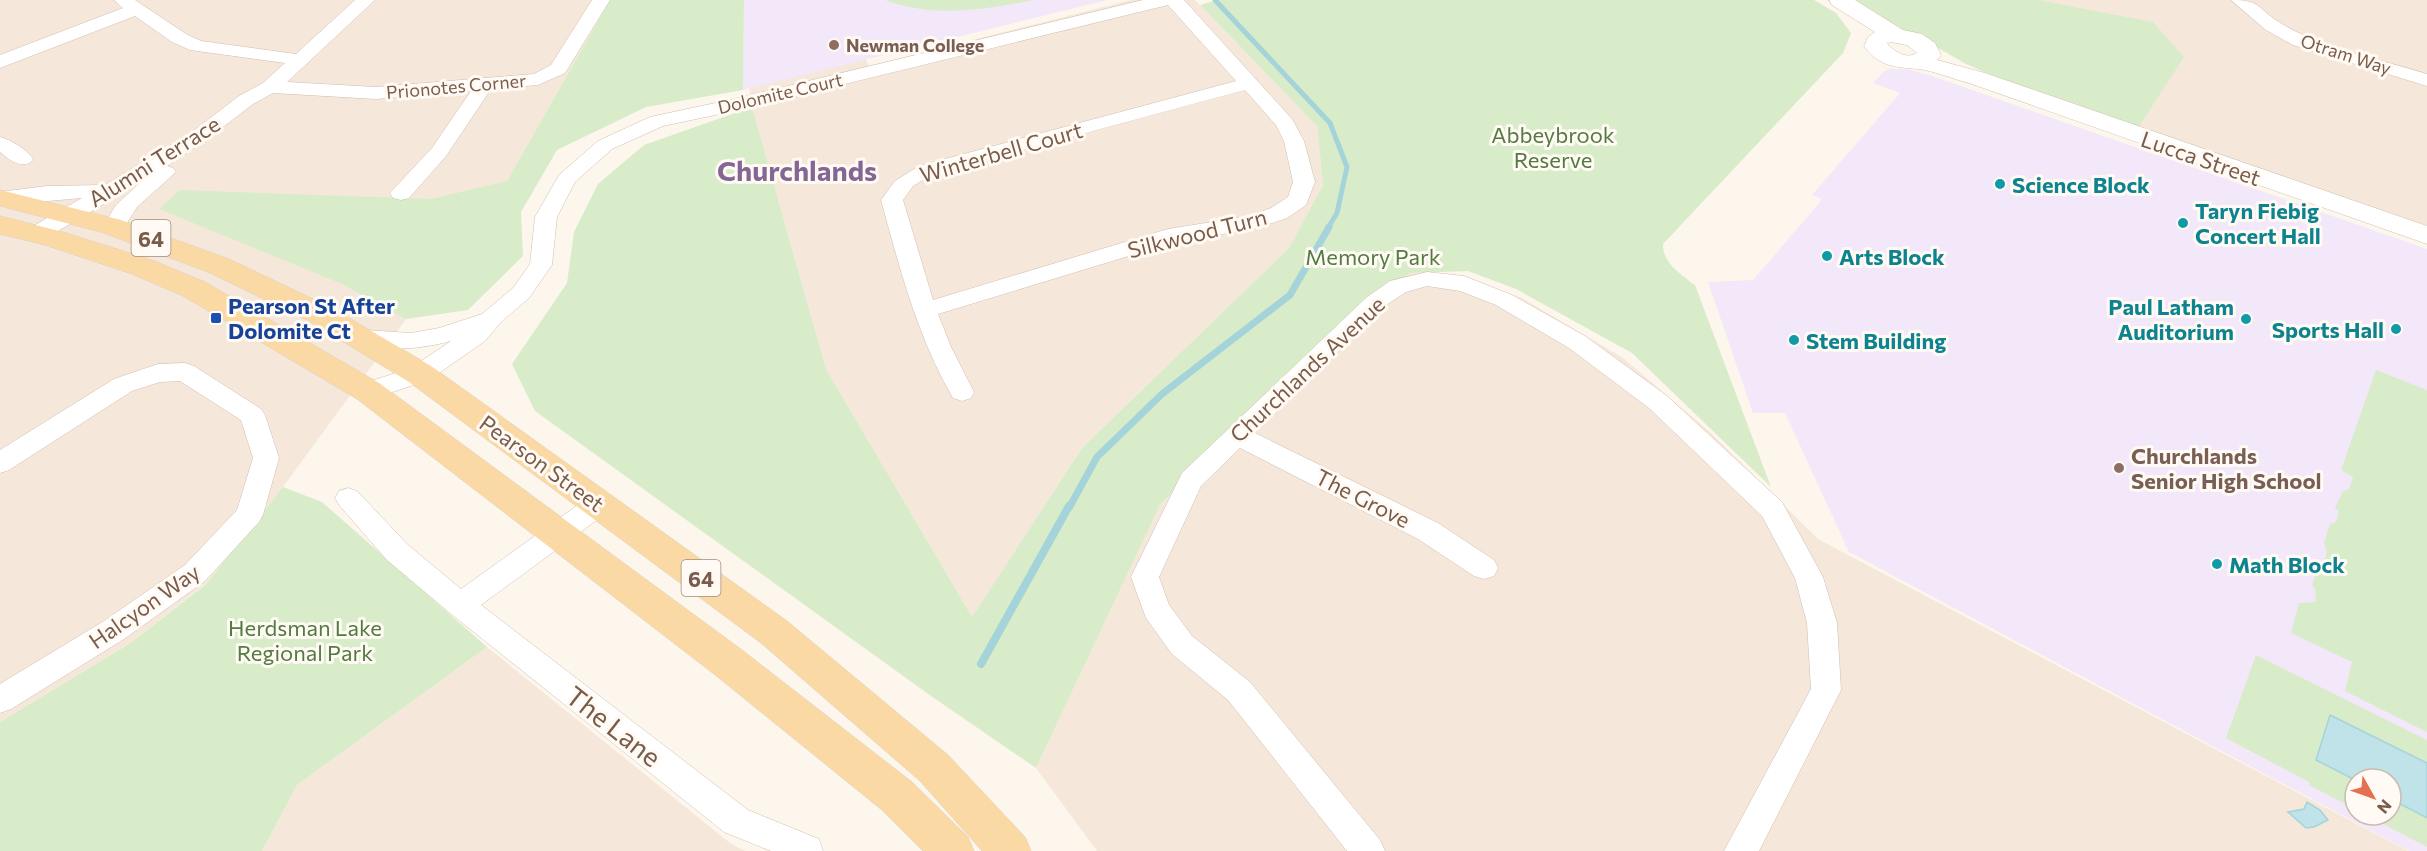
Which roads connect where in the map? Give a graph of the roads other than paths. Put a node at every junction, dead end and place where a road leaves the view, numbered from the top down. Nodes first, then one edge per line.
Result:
1 (366, 0) edge
2 (601, 0) edge
3 (1165, 0) edge
4 (1174, 0) edge
5 (2240, 0) edge
6 (1845, 4) edge
7 (129, 5) edge
8 (301, 60) junction
9 (0, 62) edge
10 (2427, 80) edge
11 (485, 84) junction
12 (1248, 84) junction
13 (270, 87) junction
14 (0, 143) edge
15 (23, 159) dead end
16 (166, 171) junction
17 (110, 190) junction
18 (401, 193) dead end
19 (1, 207) edge
20 (61, 226) junction
21 (114, 226) junction
22 (2427, 235) edge
23 (925, 310) junction
24 (494, 315) junction
25 (365, 338) junction
26 (420, 374) junction
27 (368, 391) junction
28 (962, 392) dead end
29 (1237, 435) junction
30 (0, 463) edge
31 (348, 498) dead end
32 (599, 504) junction
33 (558, 534) junction
34 (1484, 568) dead end
35 (460, 605) junction
36 (0, 700) edge
37 (770, 844) edge
38 (807, 850) edge
39 (1744, 850) edge
40 (953, 851) edge
41 (1010, 851) edge
42 (1368, 851) edge

1 - 8 street, Alumni Terrace
2 - 11 street, Prionotes Corner
3 - 24 street, Dolomite Court
4 - 12 street, Silkwood Turn
5 - 10 street, Otram Way
6 - 22 street, Lucca Street
7 - 8 street
7 - 9 street
8 - 13 street, Alumni Terrace
11 - 13 street, Prionotes Corner
11 - 18 street
12 - 23 street, Winterbell Court
12 - 23 street, Silkwood Turn
13 - 16 street, Alumni Terrace
13 - 17 street, Alumni Terrace
14 - 15 street
16 - 20 street, Alumni Terrace
16 - 21 street
17 - 19 street
17 - 20 street, Alumni Terrace
19 - 20 main road, Pearson Street / 64
20 - 21 main road, Pearson Street / 64
20 - 27 main road, Pearson Street / 64
21 - 25 main road, Pearson Street / 64
23 - 28 street, Winterbell Court
24 - 25 street, Dolomite Court
24 - 26 street, Dolomite Court
25 - 26 main road, Pearson Street / 64
26 - 27 street, Dolomite Court
26 - 32 main road, Pearson Street / 64
27 - 33 main road, Pearson Street / 64
29 - 34 street, The Grove
29 - 39 street, Churchlands Avenue
29 - 42 street, Churchlands Avenue
30 - 36 street, Halcyon Way
31 - 35 street, The Lane
32 - 33 street
32 - 41 main road, Pearson Street / 64
33 - 35 street
33 - 40 main road, Pearson Street / 64
35 - 37 street, The Lane
37 - 38 street, The Lane

